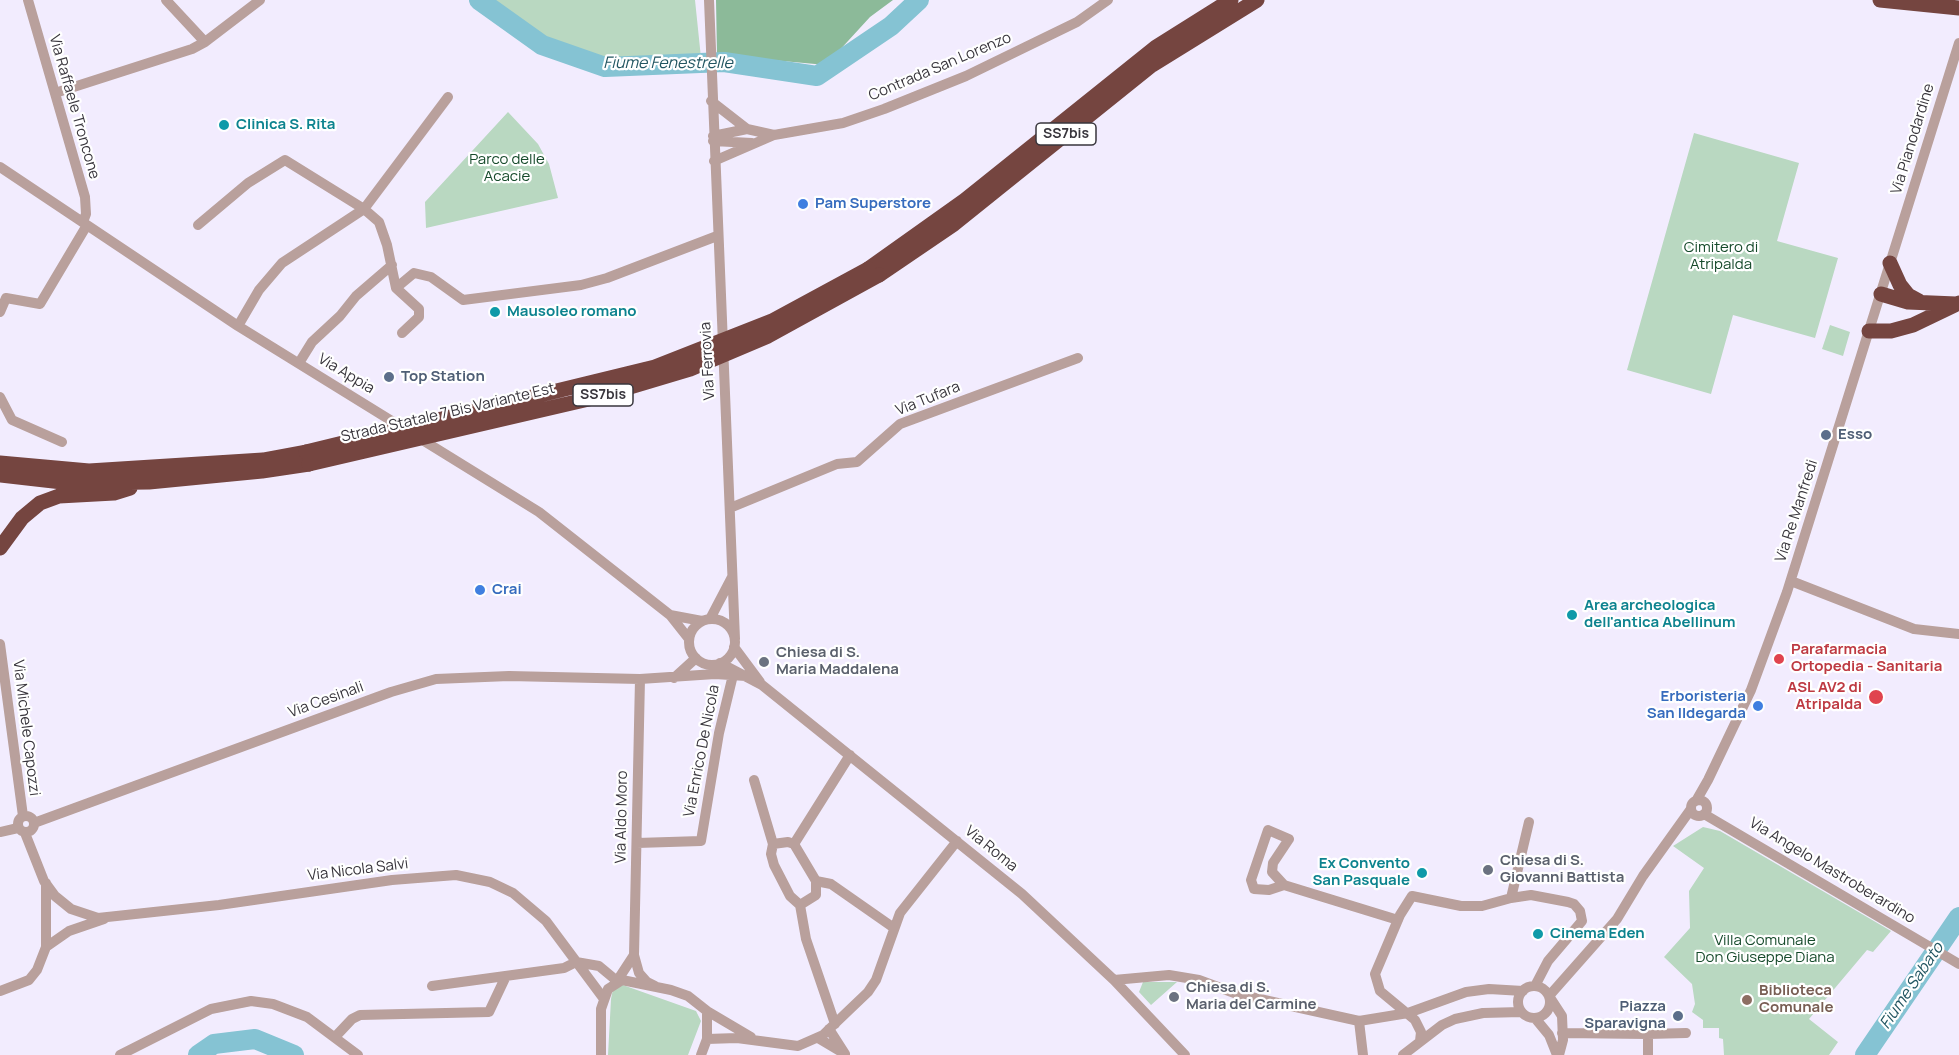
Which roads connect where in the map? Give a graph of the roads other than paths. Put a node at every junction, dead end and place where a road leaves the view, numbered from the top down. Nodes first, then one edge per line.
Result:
1 (28, 0) edge
2 (166, 0) edge
3 (260, 0) edge
4 (709, 0) edge
5 (1108, 0) edge
6 (1231, 0) edge
7 (1257, 0) edge
8 (1880, 0) edge
9 (1959, 8) edge
10 (205, 42) junction
11 (1959, 43) edge
12 (55, 93) junction
13 (448, 97) dead end
14 (711, 101) junction
15 (747, 129) junction
16 (774, 135) junction
17 (713, 138) junction
18 (758, 143) junction
19 (714, 160) junction
20 (0, 167) edge
21 (364, 209) junction
22 (85, 224) junction
23 (198, 225) dead end
24 (717, 236) junction
25 (1896, 244) joint
26 (1890, 263) junction
27 (392, 265) junction
28 (874, 272) junction
29 (396, 288) junction
30 (1881, 294) junction
31 (1919, 301) junction
32 (1957, 304) edge
33 (0, 312) edge
34 (238, 326) junction
35 (1869, 331) junction
36 (402, 333) dead end
37 (1078, 358) dead end
38 (299, 363) junction
39 (0, 397) edge
40 (62, 442) dead end
41 (308, 458) junction
42 (0, 463) edge
43 (0, 475) edge
44 (150, 482) junction
45 (730, 508) junction
46 (0, 548) edge
47 (734, 574) junction
48 (1791, 581) junction
49 (670, 615) junction
50 (706, 620) junction
51 (1959, 634) edge
52 (689, 639) junction
53 (735, 643) junction
54 (0, 644) edge
55 (696, 658) junction
56 (720, 663) junction
57 (2, 671) edge
58 (715, 674) junction
59 (733, 675) junction
60 (746, 676) junction
61 (674, 678) junction
62 (640, 679) junction
63 (762, 685) junction
64 (850, 755) junction
65 (754, 780) dead end
66 (1700, 809) junction
67 (23, 816) junction
68 (1529, 822) dead end
69 (34, 823) junction
70 (22, 830) junction
71 (0, 832) edge
72 (957, 841) junction
73 (637, 843) junction
74 (773, 844) junction
75 (794, 844) junction
76 (816, 881) junction
77 (46, 883) junction
78 (1284, 885) junction
79 (1511, 898) junction
80 (800, 905) junction
81 (82, 913) junction
82 (107, 918) junction
83 (1398, 920) junction
84 (894, 928) junction
85 (76, 929) junction
86 (46, 946) junction
87 (634, 955) junction
88 (576, 962) junction
89 (1958, 963) edge
90 (599, 966) junction
91 (1571, 970) junction
92 (506, 976) junction
93 (1114, 980) junction
94 (617, 981) junction
95 (1559, 983) junction
96 (655, 986) junction
97 (432, 987) dead end
98 (1542, 990) junction
99 (0, 991) edge
100 (1523, 991) junction
101 (604, 999) junction
102 (707, 1011) junction
103 (1521, 1012) junction
104 (1408, 1013) junction
105 (1562, 1016) junction
106 (1535, 1018) junction
107 (1359, 1020) junction
108 (832, 1027) junction
109 (1562, 1033) junction
110 (1686, 1033) dead end
111 (1648, 1034) junction
112 (335, 1037) junction
113 (818, 1038) junction
114 (707, 1039) junction
115 (1420, 1041) junction
116 (759, 1042) junction
117 (846, 1054) edge
118 (120, 1055) edge
119 (357, 1055) edge
120 (601, 1055) edge
121 (700, 1055) edge
122 (1185, 1055) edge
123 (1363, 1055) edge
124 (1403, 1055) edge
125 (1558, 1055) edge
126 (1648, 1055) edge

1 - 12 street, Via Raffaele Troncone
2 - 10 street
3 - 10 street
4 - 14 street, Via Ferrovia
5 - 16 street, Contrada San Lorenzo
6 - 28 highway, Strada Statale 7 Bis Variante Est / SS7bis
7 - 28 highway, Strada Statale 7 Bis Variante Est / SS7bis
8 - 9 highway
10 - 12 street
11 - 25 street, Via Pianodardine
12 - 22 street, Via Raffaele Troncone
13 - 21 street
14 - 15 street, Contrada San Lorenzo
14 - 17 street, Via Ferrovia
15 - 16 street, Contrada San Lorenzo
15 - 17 street, Contrada San Lorenzo
16 - 18 street, Contrada San Lorenzo
17 - 18 street, Contrada San Lorenzo
17 - 19 street, Via Ferrovia
18 - 19 street, Contrada San Lorenzo
19 - 24 street, Via Ferrovia
20 - 22 street, Via Appia
21 - 23 street
21 - 27 street
21 - 34 street
22 - 33 street
22 - 34 street, Via Appia
24 - 29 street
24 - 45 street, Via Ferrovia
25 - 26 street, Via Re Manfredi
26 - 30 street, Via Re Manfredi
26 - 31 highway
27 - 29 street
27 - 38 street
28 - 41 highway, Strada Statale 7 Bis Variante Est / SS7bis, bridge
29 - 36 street
30 - 31 highway
30 - 35 street, Via Re Manfredi
31 - 32 highway
32 - 35 highway
34 - 38 street, Via Appia
35 - 48 street, Via Re Manfredi
37 - 45 street, Via Tufara
38 - 49 street, Via Appia
39 - 40 street
41 - 42 highway, Strada Statale 7 Bis Variante Est / SS7bis
41 - 44 highway, Strada Statale 7 Bis Variante Est / SS7bis
43 - 44 highway, Strada Statale 7 Bis Variante Est / SS7bis
44 - 46 highway
45 - 47 street, Via Ferrovia
47 - 50 street
47 - 53 street, Via Ferrovia
48 - 51 street
48 - 66 street, Via Re Manfredi
49 - 50 street, Via Appia
49 - 52 street, Via Appia
50 - 52 street
50 - 53 street
52 - 55 street
53 - 56 street
53 - 63 street, Via Roma
54 - 57 street, Via Michele Capozzi
55 - 56 street
55 - 61 street
56 - 58 street
56 - 60 street, Via Roma
57 - 67 street, Via Michele Capozzi
58 - 59 street, Via Roma
58 - 61 street, Via Roma
59 - 60 street, Via Roma
59 - 73 street, Via Enrico De Nicola
60 - 63 street, Via Roma
61 - 62 street, Via Cesinali
62 - 69 street, Via Cesinali
62 - 73 street, Via Aldo Moro
63 - 64 street, Via Roma
64 - 72 street, Via Roma
64 - 75 street
65 - 74 street
66 - 89 street, Via Angelo Mastroberardino
66 - 91 street
67 - 69 street
67 - 70 street
68 - 79 street
69 - 70 street
70 - 71 street
70 - 77 street
72 - 84 street
72 - 93 street, Via Roma
73 - 87 street, Via Aldo Moro
74 - 75 street
74 - 80 street
75 - 76 street
76 - 80 street
76 - 84 street
77 - 81 street
77 - 86 street
78 - 78 street
78 - 83 street
79 - 83 street
79 - 98 street
80 - 108 street
81 - 82 street
81 - 85 street
82 - 85 street
82 - 88 street, Via Nicola Salvi
83 - 104 street
84 - 108 street
85 - 86 street
86 - 99 street
87 - 90 street
87 - 94 street
87 - 96 street
88 - 90 street
88 - 92 street
88 - 101 street, Via Nicola Salvi
90 - 94 street
91 - 95 street
91 - 98 street
92 - 97 street
92 - 112 street
93 - 107 street
93 - 122 street, Via Roma
94 - 96 street
94 - 101 street
95 - 98 street
95 - 105 street
96 - 102 street
98 - 100 street
98 - 105 street
98 - 106 street
100 - 103 street
100 - 104 street
101 - 120 street
102 - 114 street
102 - 116 street
103 - 106 street
103 - 115 street
104 - 107 street
104 - 115 street
105 - 109 street
106 - 125 street
107 - 123 street
108 - 113 street
108 - 117 street
109 - 111 street
109 - 125 street
110 - 111 street
111 - 126 street
112 - 118 street
112 - 119 street
113 - 116 street
113 - 117 street
114 - 116 street
114 - 121 street
115 - 124 street

